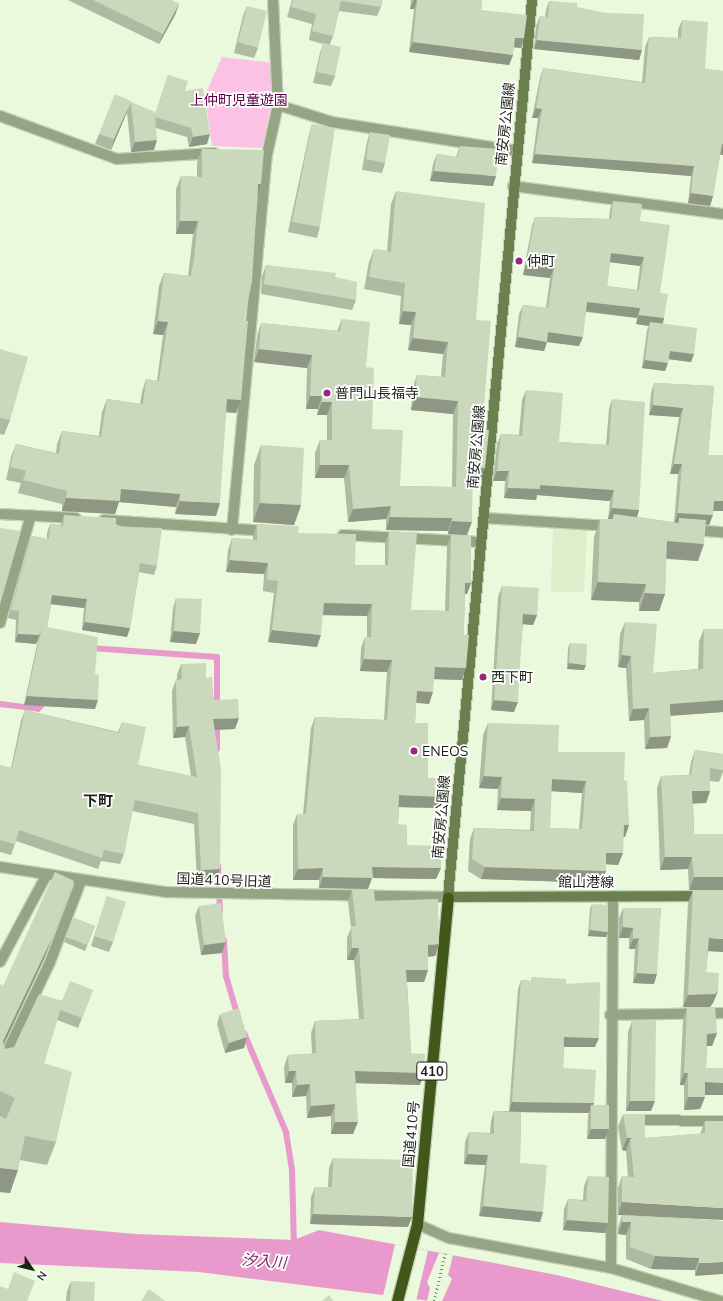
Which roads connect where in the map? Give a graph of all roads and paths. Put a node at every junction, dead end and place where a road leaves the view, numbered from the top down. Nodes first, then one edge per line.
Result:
1 (273, 0) edge
2 (532, 0) edge
3 (278, 105) junction
4 (0, 116) edge
5 (517, 151) junction
6 (229, 154) edge
7 (252, 154) edge
8 (267, 155) junction
9 (513, 186) junction
10 (723, 214) edge
11 (0, 514) edge
12 (31, 515) junction
13 (484, 518) junction
14 (624, 527) edge
15 (232, 530) junction
16 (679, 530) edge
17 (278, 532) edge
18 (723, 532) edge
19 (333, 535) edge
20 (480, 542) junction
21 (0, 623) edge
22 (0, 867) edge
23 (46, 876) junction
24 (81, 881) junction
25 (613, 896) junction
26 (723, 896) edge
27 (448, 897) junction
28 (0, 962) edge
29 (723, 1002) edge
30 (723, 1013) edge
31 (610, 1015) junction
32 (723, 1018) edge
33 (0, 1067) edge
34 (613, 1120) junction
35 (723, 1121) edge
36 (417, 1224) junction
37 (447, 1244) dead end
38 (611, 1268) junction
39 (397, 1301) edge
40 (434, 1301) edge
41 (720, 1301) edge

1 - 3 street
2 - 5 main road, 南安房公園線
3 - 5 street
3 - 8 street
4 - 6 street
5 - 9 main road, 南安房公園線
7 - 8 street
8 - 15 street
9 - 10 street
9 - 13 main road, 南安房公園線
11 - 12 street
12 - 15 street
12 - 21 street
13 - 14 street
13 - 20 main road, 南安房公園線
15 - 17 street
16 - 18 street
19 - 20 street
20 - 27 main road, 南安房公園線
22 - 23 street, 国道410号旧道
23 - 24 street, 国道410号旧道
23 - 28 street
24 - 27 street, 国道410号旧道
24 - 33 street
25 - 26 main road, 館山港線
25 - 27 main road, 館山港線
25 - 31 street
27 - 36 highway, 国道410号 / 410
29 - 30 street
30 - 31 street
30 - 32 street
31 - 34 street
34 - 35 street
34 - 38 street
36 - 38 street
36 - 39 highway, 国道410号 / 410
37 - 40 path
38 - 41 street

